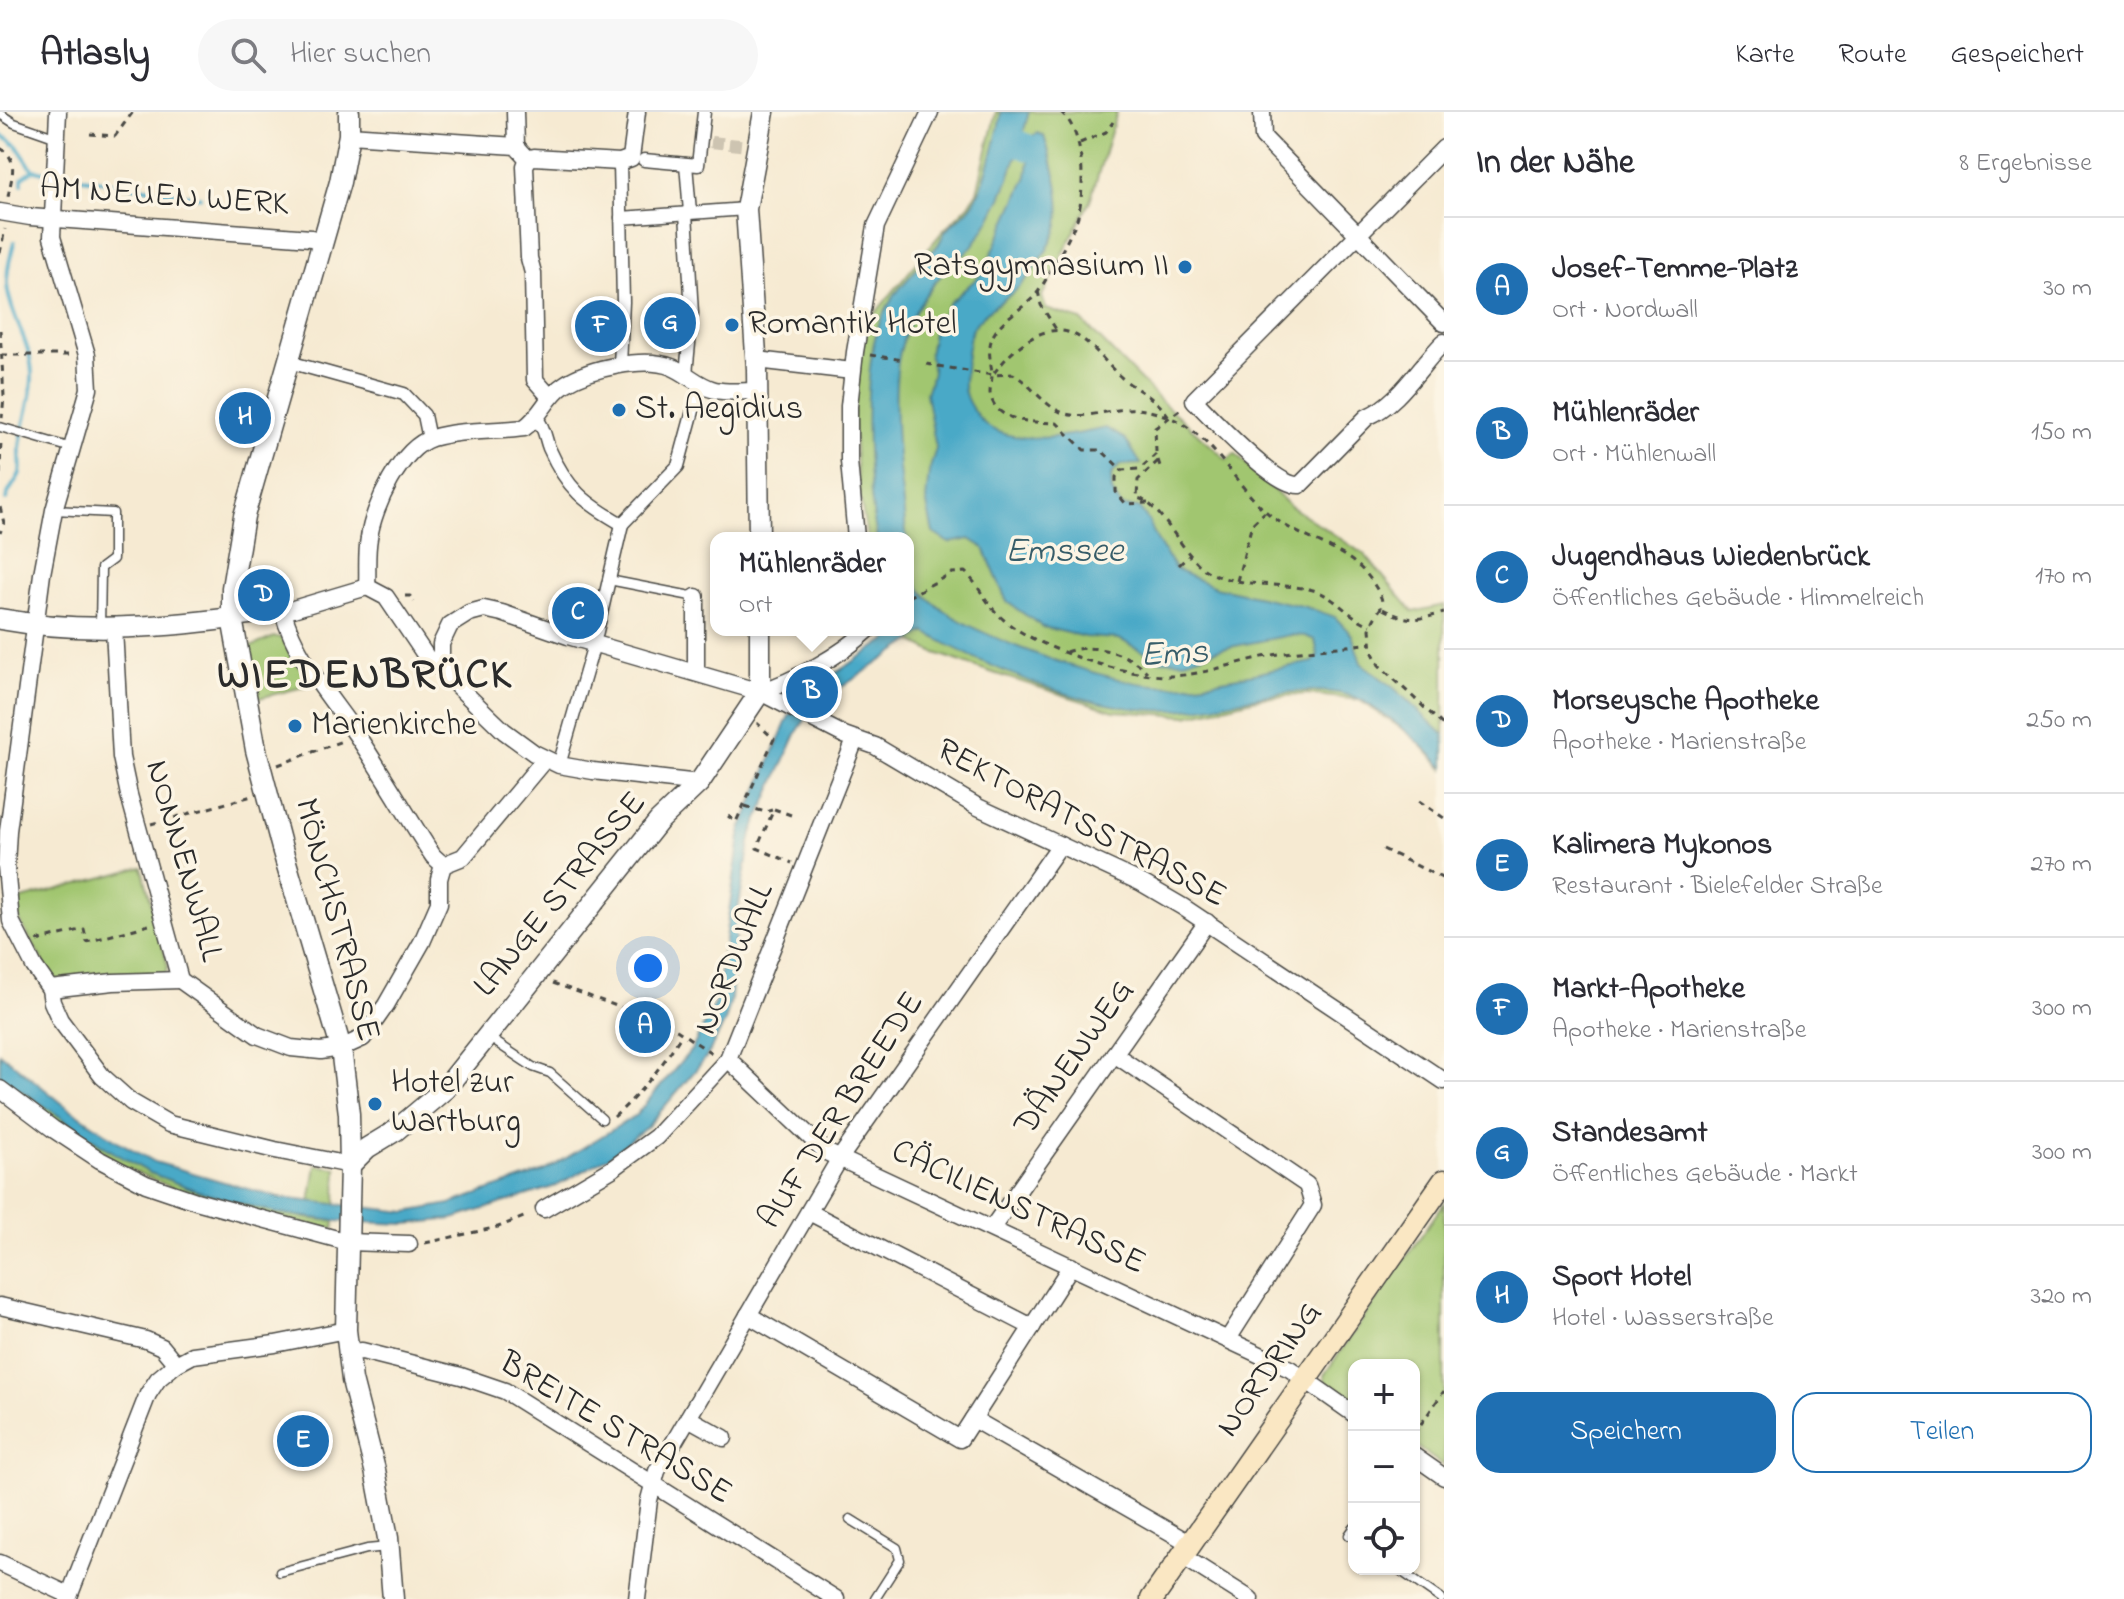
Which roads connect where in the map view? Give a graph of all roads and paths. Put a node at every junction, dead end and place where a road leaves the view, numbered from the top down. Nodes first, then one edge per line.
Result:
1 (58, 112) edge
2 (133, 112) edge
3 (349, 112) edge
4 (515, 112) edge
5 (637, 112) edge
6 (704, 112) edge
7 (764, 112) edge
8 (930, 112) edge
9 (1061, 112) edge
10 (1262, 112) edge
11 (0, 114) edge
12 (1113, 122) dead end
13 (90, 134) dead end
14 (349, 135) junction
15 (58, 142) junction
16 (1080, 143) junction
17 (516, 146) junction
18 (0, 148) edge
19 (1444, 148) edge
20 (528, 159) junction
21 (632, 160) junction
22 (686, 164) junction
23 (741, 209) junction
24 (688, 212) junction
25 (3, 213) edge
26 (53, 218) junction
27 (621, 218) junction
28 (1359, 235) junction
29 (324, 242) junction
30 (0, 253) edge
31 (1038, 291) junction
32 (1444, 323) edge
33 (0, 330) edge
34 (1057, 331) junction
35 (1444, 342) edge
36 (870, 354) dead end
37 (2, 355) junction
38 (87, 355) junction
39 (757, 360) junction
40 (904, 360) dead end
41 (289, 362) junction
42 (926, 364) dead end
43 (620, 365) junction
44 (852, 371) junction
45 (686, 374) junction
46 (992, 375) junction
47 (700, 385) junction
48 (757, 391) junction
49 (550, 397) junction
50 (1063, 414) junction
51 (1169, 417) junction
52 (537, 419) junction
53 (1057, 423) junction
54 (3, 427) edge
55 (429, 439) junction
56 (72, 448) junction
57 (1156, 454) junction
58 (1158, 461) junction
59 (1121, 469) junction
60 (1161, 469) dead end
61 (0, 474) edge
62 (1148, 503) junction
63 (0, 507) edge
64 (54, 510) junction
65 (1266, 512) junction
66 (622, 524) junction
67 (755, 532) edge
68 (855, 532) edge
69 (0, 533) edge
70 (1190, 555) junction
71 (1179, 565) dead end
72 (609, 580) junction
73 (1237, 581) junction
74 (367, 587) junction
75 (914, 594) edge
76 (696, 597) joint
77 (1383, 609) junction
78 (283, 612) junction
79 (1444, 613) edge
80 (232, 618) junction
81 (0, 619) edge
82 (36, 624) junction
83 (1371, 625) junction
84 (107, 629) junction
85 (760, 636) edge
86 (860, 636) edge
87 (1371, 643) junction
88 (594, 644) junction
89 (1066, 652) junction
90 (443, 666) junction
91 (696, 672) junction
92 (1149, 674) junction
93 (760, 692) junction
94 (747, 714) junction
95 (1444, 726) edge
96 (357, 736) junction
97 (855, 740) junction
98 (552, 762) junction
99 (262, 771) junction
100 (699, 783) junction
101 (267, 792) junction
102 (1419, 801) dead end
103 (745, 806) junction
104 (774, 809) junction
105 (791, 815) dead end
106 (728, 816) dead end
107 (1444, 818) edge
108 (138, 828) junction
109 (1060, 845) junction
110 (1383, 849) dead end
111 (443, 865) junction
112 (803, 868) junction
113 (1444, 879) edge
114 (164, 921) junction
115 (1207, 922) junction
116 (22, 945) junction
117 (538, 973) junction
118 (180, 980) junction
119 (50, 989) junction
120 (684, 1035) junction
121 (488, 1037) junction
122 (341, 1048) junction
123 (1114, 1054) junction
124 (721, 1057) junction
125 (1444, 1081) edge
126 (0, 1089) edge
127 (602, 1119) joint
128 (840, 1158) junction
129 (350, 1165) junction
130 (1444, 1181) edge
131 (544, 1209) joint
132 (809, 1212) junction
133 (992, 1228) junction
134 (348, 1237) junction
135 (409, 1244) joint
136 (1071, 1266) junction
137 (0, 1306) edge
138 (748, 1315) junction
139 (1032, 1327) junction
140 (346, 1330) junction
141 (1228, 1339) junction
142 (348, 1352) junction
143 (176, 1364) junction
144 (1305, 1380) junction
145 (1444, 1391) edge
146 (1348, 1410) edge
147 (688, 1418) junction
148 (973, 1419) junction
149 (1416, 1431) edge
150 (724, 1438) dead end
151 (1420, 1460) edge
152 (1444, 1477) edge
153 (654, 1483) junction
154 (850, 1519) dead end
155 (389, 1547) junction
156 (1186, 1550) junction
157 (0, 1563) edge
158 (280, 1572) dead end
159 (1407, 1575) edge
160 (69, 1597) edge
161 (393, 1599) edge
162 (637, 1599) edge
163 (836, 1599) edge
164 (875, 1599) edge
165 (1152, 1599) edge
166 (1250, 1599) edge
167 (1441, 1599) edge

1 - 15 street
2 - 13 path
3 - 14 street, MÖNCHSTRASSE
4 - 17 street
5 - 21 street
6 - 22 street
7 - 23 street
8 - 44 street
9 - 16 path
10 - 28 street
11 - 15 lane
12 - 16 path
14 - 17 street
14 - 29 street, MÖNCHSTRASSE
15 - 26 street
16 - 31 path
17 - 20 street
18 - 25 path
19 - 28 street
20 - 21 street
20 - 49 street
21 - 22 street
21 - 27 street
22 - 24 street
23 - 24 street
23 - 39 street
24 - 27 street
24 - 45 street
25 - 26 street, AM NEUEN WERK
25 - 30 path
26 - 29 street, AM NEUEN WERK
26 - 38 street
27 - 43 street
28 - 32 street
28 - 35 street
29 - 41 street, MÖNCHSTRASSE
31 - 34 path
31 - 46 path
33 - 37 path
34 - 46 path
34 - 51 path
36 - 40 path
37 - 38 path
37 - 54 path
38 - 56 street
39 - 44 street
39 - 48 street
41 - 55 street
41 - 80 street, MÖNCHSTRASSE
42 - 46 path
43 - 45 street
43 - 49 street
44 - 68 street
45 - 47 street
46 - 50 path
46 - 53 path
47 - 48 street
47 - 66 street
48 - 67 street
49 - 52 street
50 - 51 path
50 - 53 path
51 - 57 path
51 - 65 path
52 - 55 street
52 - 66 street
53 - 59 path
54 - 56 lane
54 - 61 path
55 - 74 street
56 - 64 street
57 - 58 path
57 - 59 path
58 - 60 path
58 - 62 path
59 - 62 path
62 - 70 path
63 - 69 path
64 - 82 street
64 - 84 lane
65 - 73 path
65 - 77 path
66 - 72 street
70 - 71 path
70 - 73 path
72 - 76 lane
72 - 88 street
73 - 83 path
74 - 78 street
74 - 90 street
75 - 89 path
76 - 91 street
77 - 79 path
77 - 83 path
78 - 80 street
78 - 96 street
80 - 84 street
80 - 99 street, MÖNCHSTRASSE
81 - 82 street
82 - 84 street
82 - 116 street
83 - 87 path
84 - 108 street, NONNENWALL
85 - 93 street
86 - 93 street
87 - 92 path
87 - 95 path
88 - 90 street, REKTORATSSTRASSE
88 - 91 street, REKTORATSSTRASSE
88 - 98 street
89 - 92 path
89 - 92 path
90 - 98 street
91 - 93 street, REKTORATSSTRASSE
93 - 94 street, LANGE STRASSE
93 - 97 street, REKTORATSSTRASSE
94 - 100 street, LANGE STRASSE
94 - 103 path
96 - 99 path
96 - 111 street
97 - 109 street, REKTORATSSTRASSE
97 - 112 street, NORDWALL
98 - 100 street
98 - 111 street
99 - 101 street, MÖNCHSTRASSE
100 - 117 street, LANGE STRASSE
101 - 108 path
101 - 122 street, MÖNCHSTRASSE
102 - 107 path
103 - 104 path
103 - 106 path
104 - 105 path
104 - 112 path
108 - 114 street, NONNENWALL
109 - 115 street, REKTORATSSTRASSE
109 - 128 street, AUF DER BREEDE
110 - 113 path
111 - 122 street
112 - 124 street, NORDWALL
114 - 116 path
114 - 118 street, NONNENWALL
115 - 123 street, DÄNENWEG
115 - 125 street, REKTORATSSTRASSE
116 - 119 street
117 - 120 path
117 - 121 street, LANGE STRASSE
118 - 119 street
118 - 122 street, NONNENWALL
119 - 129 street
120 - 124 path
120 - 127 path
121 - 127 lane
121 - 129 street, LANGE STRASSE
122 - 129 street, MÖNCHSTRASSE
123 - 133 street, DÄNENWEG
123 - 141 street
124 - 128 street, CÄCILIENSTRASSE
124 - 131 street, NORDWALL
126 - 134 street
128 - 132 street, AUF DER BREEDE
128 - 133 street, CÄCILIENSTRASSE
129 - 134 street, MÖNCHSTRASSE
130 - 144 main road, NORDRING
131 - 135 path
132 - 138 street, AUF DER BREEDE
132 - 139 street
133 - 136 street, CÄCILIENSTRASSE
134 - 135 street
134 - 140 street, MÖNCHSTRASSE
136 - 139 street
136 - 141 street, CÄCILIENSTRASSE
137 - 143 street
138 - 147 street, AUF DER BREEDE
138 - 148 street
139 - 148 street
140 - 142 street, MÖNCHSTRASSE
140 - 143 street
141 - 144 street, CÄCILIENSTRASSE
142 - 153 street, BREITE STRASSE
142 - 155 street, MÖNCHSTRASSE
143 - 160 street
144 - 146 street, CÄCILIENSTRASSE
144 - 156 main road, NORDRING
145 - 149 path
147 - 150 street
147 - 153 street, AUF DER BREEDE
148 - 156 street
151 - 152 street
153 - 162 street, AUF DER BREEDE
153 - 163 street, BREITE STRASSE
154 - 164 lane
155 - 158 lane
155 - 161 street, MÖNCHSTRASSE
156 - 165 main road, NORDRING
156 - 166 street
157 - 160 street
159 - 167 lane

